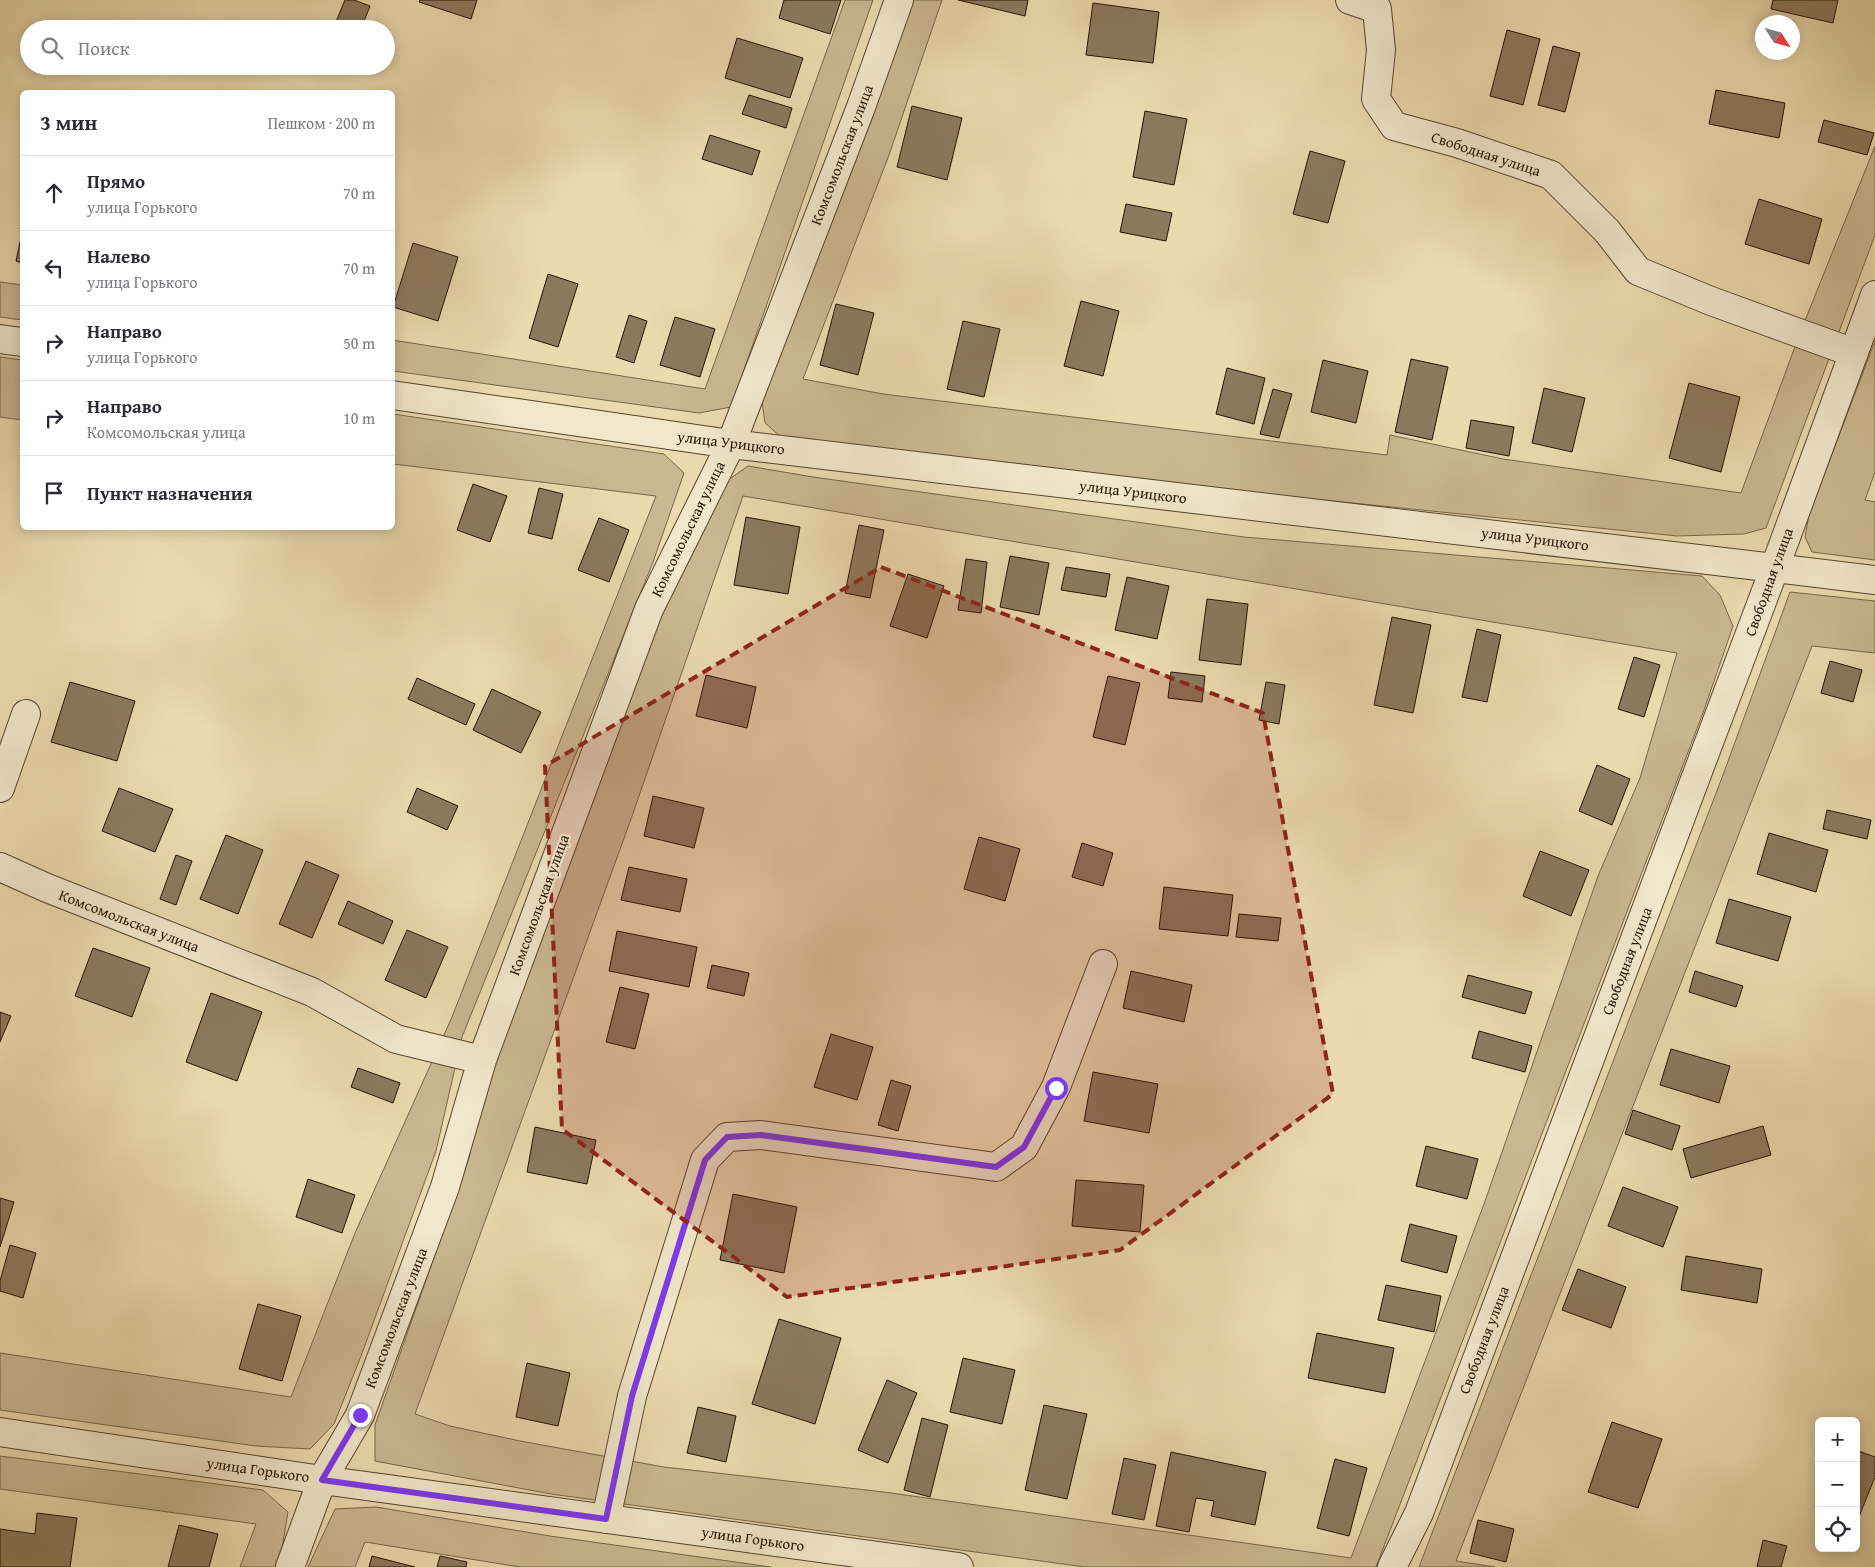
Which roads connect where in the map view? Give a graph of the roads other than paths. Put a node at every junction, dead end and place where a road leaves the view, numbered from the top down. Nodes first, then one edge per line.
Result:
1 (898, 0) edge
2 (1350, 0) edge
3 (1875, 295) edge
4 (0, 339) edge
5 (20, 342) edge
6 (1854, 353) junction
7 (395, 395) edge
8 (730, 444) junction
9 (1775, 567) junction
10 (1875, 580) edge
11 (26, 714) dead end
12 (0, 788) edge
13 (0, 867) edge
14 (1103, 964) dead end
15 (482, 1060) junction
16 (0, 1432) edge
17 (322, 1480) junction
18 (606, 1519) junction
19 (290, 1567) edge
20 (959, 1567) edge
21 (1392, 1567) edge

1 - 8 street, Комсомольская улица
2 - 6 street, Свободная улица
3 - 6 street, Свободная улица
4 - 5 street
6 - 9 street, Свободная улица
7 - 8 street, улица Урицкого
8 - 9 street, улица Урицкого
8 - 15 street, Комсомольская улица
9 - 10 street, улица Урицкого
9 - 21 street, Свободная улица
11 - 12 street
13 - 15 street, Комсомольская улица
14 - 18 street
15 - 17 street, Комсомольская улица
16 - 17 street, улица Горького
17 - 18 street, улица Горького
17 - 19 street, Комсомольская улица
18 - 20 street, улица Горького

